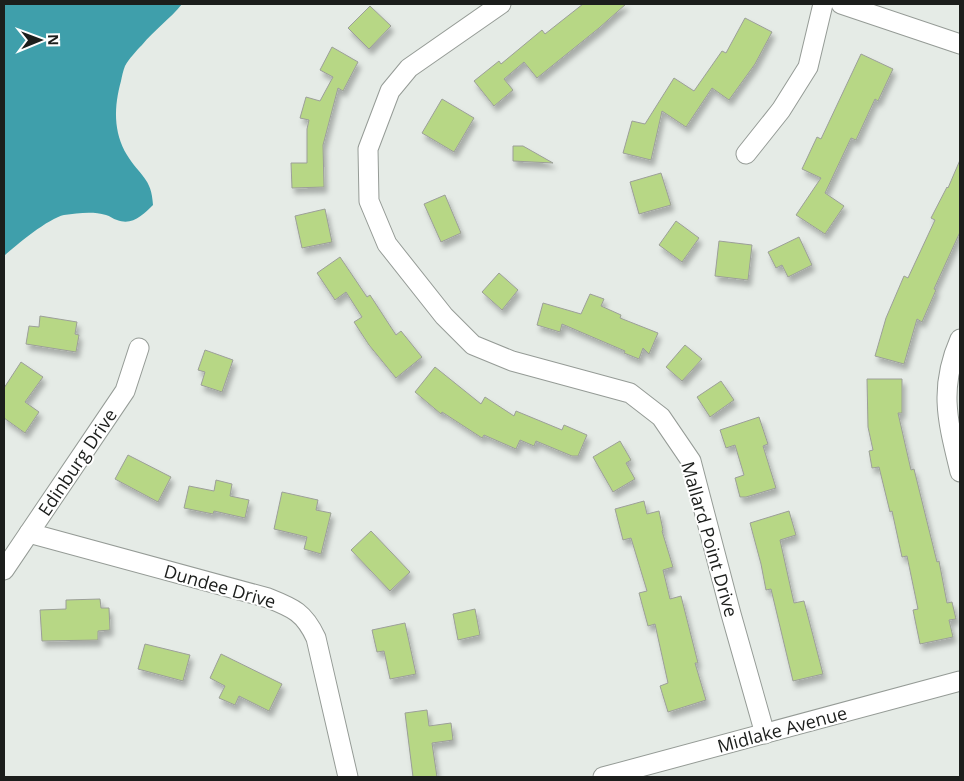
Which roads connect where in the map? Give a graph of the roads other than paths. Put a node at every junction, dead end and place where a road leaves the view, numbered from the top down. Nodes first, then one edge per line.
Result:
1 (501, 4) edge
2 (823, 4) edge
3 (841, 4) edge
4 (960, 44) edge
5 (746, 154) dead end
6 (960, 339) edge
7 (140, 348) dead end
8 (960, 472) edge
9 (29, 533) junction
10 (4, 570) edge
11 (960, 681) edge
12 (765, 734) junction
13 (348, 777) edge
14 (603, 777) edge

1 - 12 street, Mallard Point Drive
2 - 5 street
3 - 4 street
6 - 8 street
7 - 9 street, Edinburg Drive
9 - 10 street, Edinburg Drive
9 - 13 street, Dundee Drive
11 - 12 street, Midlake Avenue
12 - 14 street, Midlake Avenue

